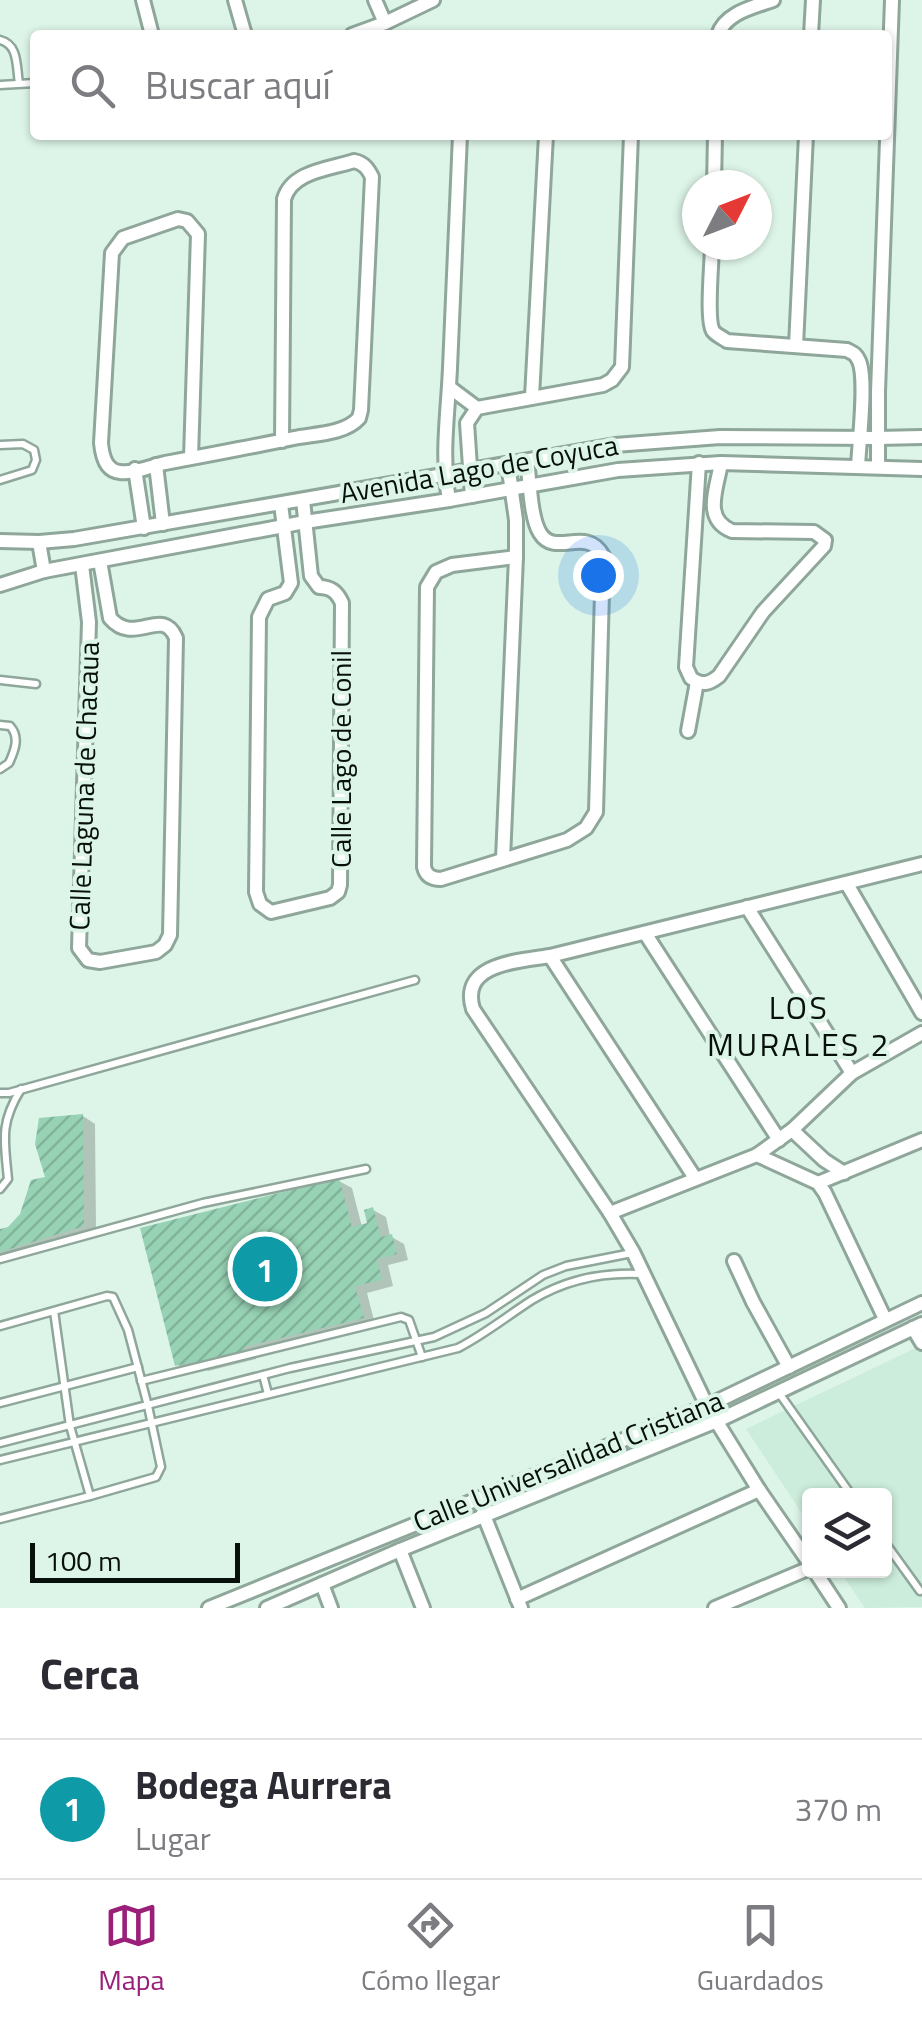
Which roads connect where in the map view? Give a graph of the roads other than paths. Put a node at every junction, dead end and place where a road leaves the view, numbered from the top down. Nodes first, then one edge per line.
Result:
1 (142, 0) edge
2 (235, 0) edge
3 (374, 0) edge
4 (433, 0) edge
5 (773, 0) edge
6 (813, 0) edge
7 (892, 0) edge
8 (385, 23) junction
9 (151, 30) edge
10 (244, 30) edge
11 (366, 30) edge
12 (719, 30) edge
13 (811, 30) edge
14 (891, 30) edge
15 (0, 40) edge
16 (19, 83) junction
17 (30, 83) edge
18 (0, 85) edge
19 (460, 140) edge
20 (546, 140) edge
21 (631, 140) edge
22 (715, 140) edge
23 (806, 140) edge
24 (887, 140) edge
25 (714, 170) edge
26 (712, 260) edge
27 (796, 346) junction
28 (449, 387) junction
29 (532, 397) junction
30 (477, 408) junction
31 (922, 436) edge
32 (859, 438) junction
33 (877, 438) junction
34 (282, 440) junction
35 (0, 445) edge
36 (191, 458) junction
37 (527, 460) junction
38 (699, 463) junction
39 (721, 463) junction
40 (508, 464) junction
41 (156, 465) junction
42 (858, 467) junction
43 (878, 467) junction
44 (922, 469) edge
45 (135, 470) junction
46 (470, 470) junction
47 (444, 475) junction
48 (0, 480) edge
49 (530, 486) junction
50 (511, 489) junction
51 (472, 496) junction
52 (303, 500) junction
53 (449, 500) junction
54 (281, 504) junction
55 (305, 522) junction
56 (162, 524) junction
57 (283, 526) junction
58 (144, 528) junction
59 (0, 540) edge
60 (39, 542) junction
61 (516, 557) junction
62 (100, 561) junction
63 (82, 564) junction
64 (44, 571) junction
65 (0, 586) edge
66 (110, 618) junction
67 (89, 622) junction
68 (0, 680) edge
69 (696, 682) junction
70 (36, 684) dead end
71 (0, 725) edge
72 (688, 731) dead end
73 (0, 769) edge
74 (504, 860) junction
75 (922, 864) edge
76 (846, 884) junction
77 (747, 906) junction
78 (645, 933) junction
79 (550, 956) junction
80 (415, 980) dead end
81 (922, 1013) edge
82 (922, 1034) edge
83 (852, 1073) junction
84 (22, 1090) junction
85 (3, 1095) edge
86 (792, 1130) junction
87 (779, 1140) junction
88 (922, 1140) edge
89 (758, 1155) junction
90 (366, 1169) dead end
91 (844, 1174) junction
92 (695, 1178) junction
93 (818, 1184) junction
94 (0, 1189) edge
95 (610, 1213) junction
96 (633, 1252) junction
97 (0, 1260) edge
98 (734, 1260) dead end
99 (644, 1274) junction
100 (922, 1303) edge
101 (54, 1311) junction
102 (885, 1319) junction
103 (0, 1326) edge
104 (918, 1326) edge
105 (416, 1342) junction
106 (922, 1343) edge
107 (422, 1358) junction
108 (138, 1367) junction
109 (789, 1367) junction
110 (263, 1376) junction
111 (141, 1381) junction
112 (66, 1386) junction
113 (778, 1392) junction
114 (268, 1394) junction
115 (0, 1404) edge
116 (148, 1406) junction
117 (707, 1406) junction
118 (717, 1421) junction
119 (152, 1424) junction
120 (70, 1426) junction
121 (0, 1443) edge
122 (75, 1443) junction
123 (0, 1460) edge
124 (846, 1488) edge
125 (759, 1490) junction
126 (90, 1496) junction
127 (477, 1498) junction
128 (485, 1517) junction
129 (0, 1519) edge
130 (400, 1550) junction
131 (892, 1552) edge
132 (802, 1554) edge
133 (802, 1572) edge
134 (818, 1578) edge
135 (322, 1584) junction
136 (920, 1590) dead end
137 (235, 1603) edge
138 (519, 1603) edge
139 (209, 1608) edge
140 (268, 1608) edge
141 (331, 1608) edge
142 (423, 1608) edge
143 (715, 1608) edge
144 (839, 1608) edge

1 - 9 street
2 - 10 street
3 - 8 street
4 - 8 street
5 - 12 street
6 - 13 street
7 - 14 street
8 - 11 street
15 - 16 lane
16 - 17 lane
16 - 18 lane
19 - 28 street
20 - 29 street
21 - 29 street
22 - 25 street
23 - 27 street
24 - 33 street
26 - 27 street
27 - 32 street
28 - 30 street
28 - 47 street
29 - 30 street
30 - 46 street
31 - 33 street, Avenida Lago de Coyuca
32 - 33 street, Avenida Lago de Coyuca
32 - 37 street, Avenida Lago de Coyuca
32 - 42 street
33 - 43 street
34 - 34 street
34 - 36 street
35 - 48 lane
36 - 41 street
36 - 45 street
37 - 40 street, Avenida Lago de Coyuca
37 - 49 street
38 - 39 street, Avenida Lago de Coyuca
38 - 49 street, Avenida Lago de Coyuca
38 - 69 street
39 - 42 street, Avenida Lago de Coyuca
39 - 69 street
40 - 46 street, Avenida Lago de Coyuca
40 - 50 street
41 - 45 street
41 - 56 street
42 - 43 street, Avenida Lago de Coyuca
43 - 44 street, Avenida Lago de Coyuca
45 - 58 street
46 - 47 street, Avenida Lago de Coyuca
46 - 51 street
47 - 52 street, Avenida Lago de Coyuca
47 - 53 street
49 - 50 street, Avenida Lago de Coyuca
49 - 74 street
50 - 51 street, Avenida Lago de Coyuca
50 - 61 street
51 - 53 street, Avenida Lago de Coyuca
52 - 54 street, Avenida Lago de Coyuca
52 - 55 street, Calle Lago de Conil
53 - 55 street, Avenida Lago de Coyuca
54 - 56 street, Avenida Lago de Coyuca
54 - 57 street, Calle Lago de Conil
55 - 57 street, Avenida Lago de Coyuca
55 - 57 street, Calle Lago de Conil
56 - 58 street, Avenida Lago de Coyuca
57 - 62 street, Avenida Lago de Coyuca
58 - 60 street, Avenida Lago de Coyuca
59 - 60 street, Avenida Lago de Coyuca
60 - 64 street
61 - 74 street
61 - 74 street
62 - 63 street, Avenida Lago de Coyuca
62 - 66 street, Calle Laguna de Chacaua
63 - 64 street, Avenida Lago de Coyuca
63 - 67 street, Calle Laguna de Chacaua
64 - 65 street, Avenida Lago de Coyuca
66 - 67 street
66 - 67 street, Calle Laguna de Chacaua
68 - 70 lane
69 - 72 street
71 - 73 lane
75 - 76 street
76 - 77 street
76 - 81 street
77 - 78 street
77 - 83 street
78 - 79 street
78 - 87 street
79 - 92 street
79 - 95 street
80 - 84 lane
82 - 83 street
83 - 86 street
84 - 85 lane
84 - 94 lane
86 - 87 street
86 - 91 street
87 - 89 street
88 - 91 street
89 - 92 street
89 - 93 street
90 - 97 lane
91 - 93 street
92 - 95 street
93 - 102 street
95 - 96 street
96 - 99 street
96 - 105 lane
98 - 109 street
99 - 107 lane
99 - 117 street
100 - 102 street, Calle Universalidad Cristiana
101 - 103 lane
101 - 108 lane
101 - 112 lane
102 - 109 street, Calle Universalidad Cristiana
104 - 106 street
104 - 113 street, Calle Universalidad Cristiana
105 - 107 lane
105 - 110 lane
105 - 111 lane
107 - 114 lane
108 - 111 lane
108 - 112 lane
109 - 117 street, Calle Universalidad Cristiana
110 - 114 lane
110 - 116 lane
111 - 116 lane
112 - 115 lane
112 - 120 lane
113 - 118 street, Calle Universalidad Cristiana
113 - 124 lane
114 - 119 lane
116 - 119 lane
116 - 120 lane
117 - 118 street
117 - 127 street, Calle Universalidad Cristiana
118 - 125 street
118 - 128 street, Calle Universalidad Cristiana
119 - 122 lane
119 - 126 lane
120 - 121 lane
120 - 122 lane
122 - 123 lane
122 - 126 lane
125 - 132 street
125 - 138 street
126 - 129 lane
127 - 128 street
127 - 137 street, Calle Universalidad Cristiana
128 - 130 street, Calle Universalidad Cristiana
128 - 138 street
130 - 135 street, Calle Universalidad Cristiana
130 - 142 street
131 - 136 lane
133 - 143 street
134 - 144 street
135 - 140 street, Calle Universalidad Cristiana
135 - 141 street
137 - 139 street, Calle Universalidad Cristiana

